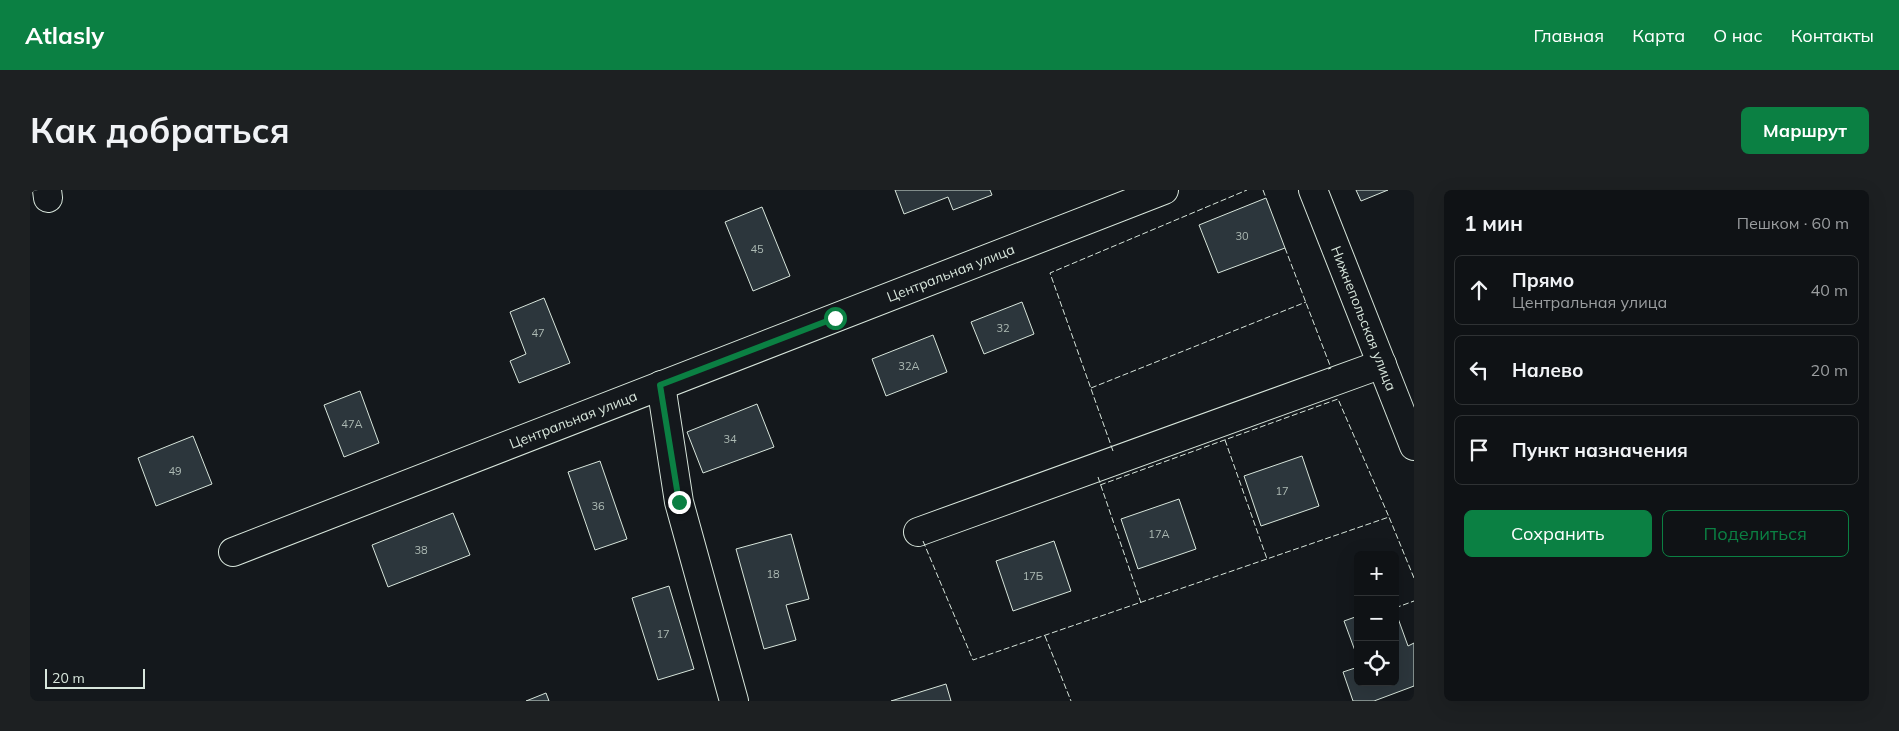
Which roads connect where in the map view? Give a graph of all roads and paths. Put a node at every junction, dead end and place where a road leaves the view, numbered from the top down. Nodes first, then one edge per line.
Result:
1 (1164, 190) edge
2 (1313, 190) edge
3 (1382, 364) junction
4 (660, 385) junction
5 (1414, 446) edge
6 (918, 532) dead end
7 (233, 552) dead end
8 (734, 701) edge

1 - 4 street, Центральная улица
2 - 3 street, Нижнепольская улица
3 - 5 street, Нижнепольская улица
3 - 6 street
4 - 7 street, Центральная улица
4 - 8 street

